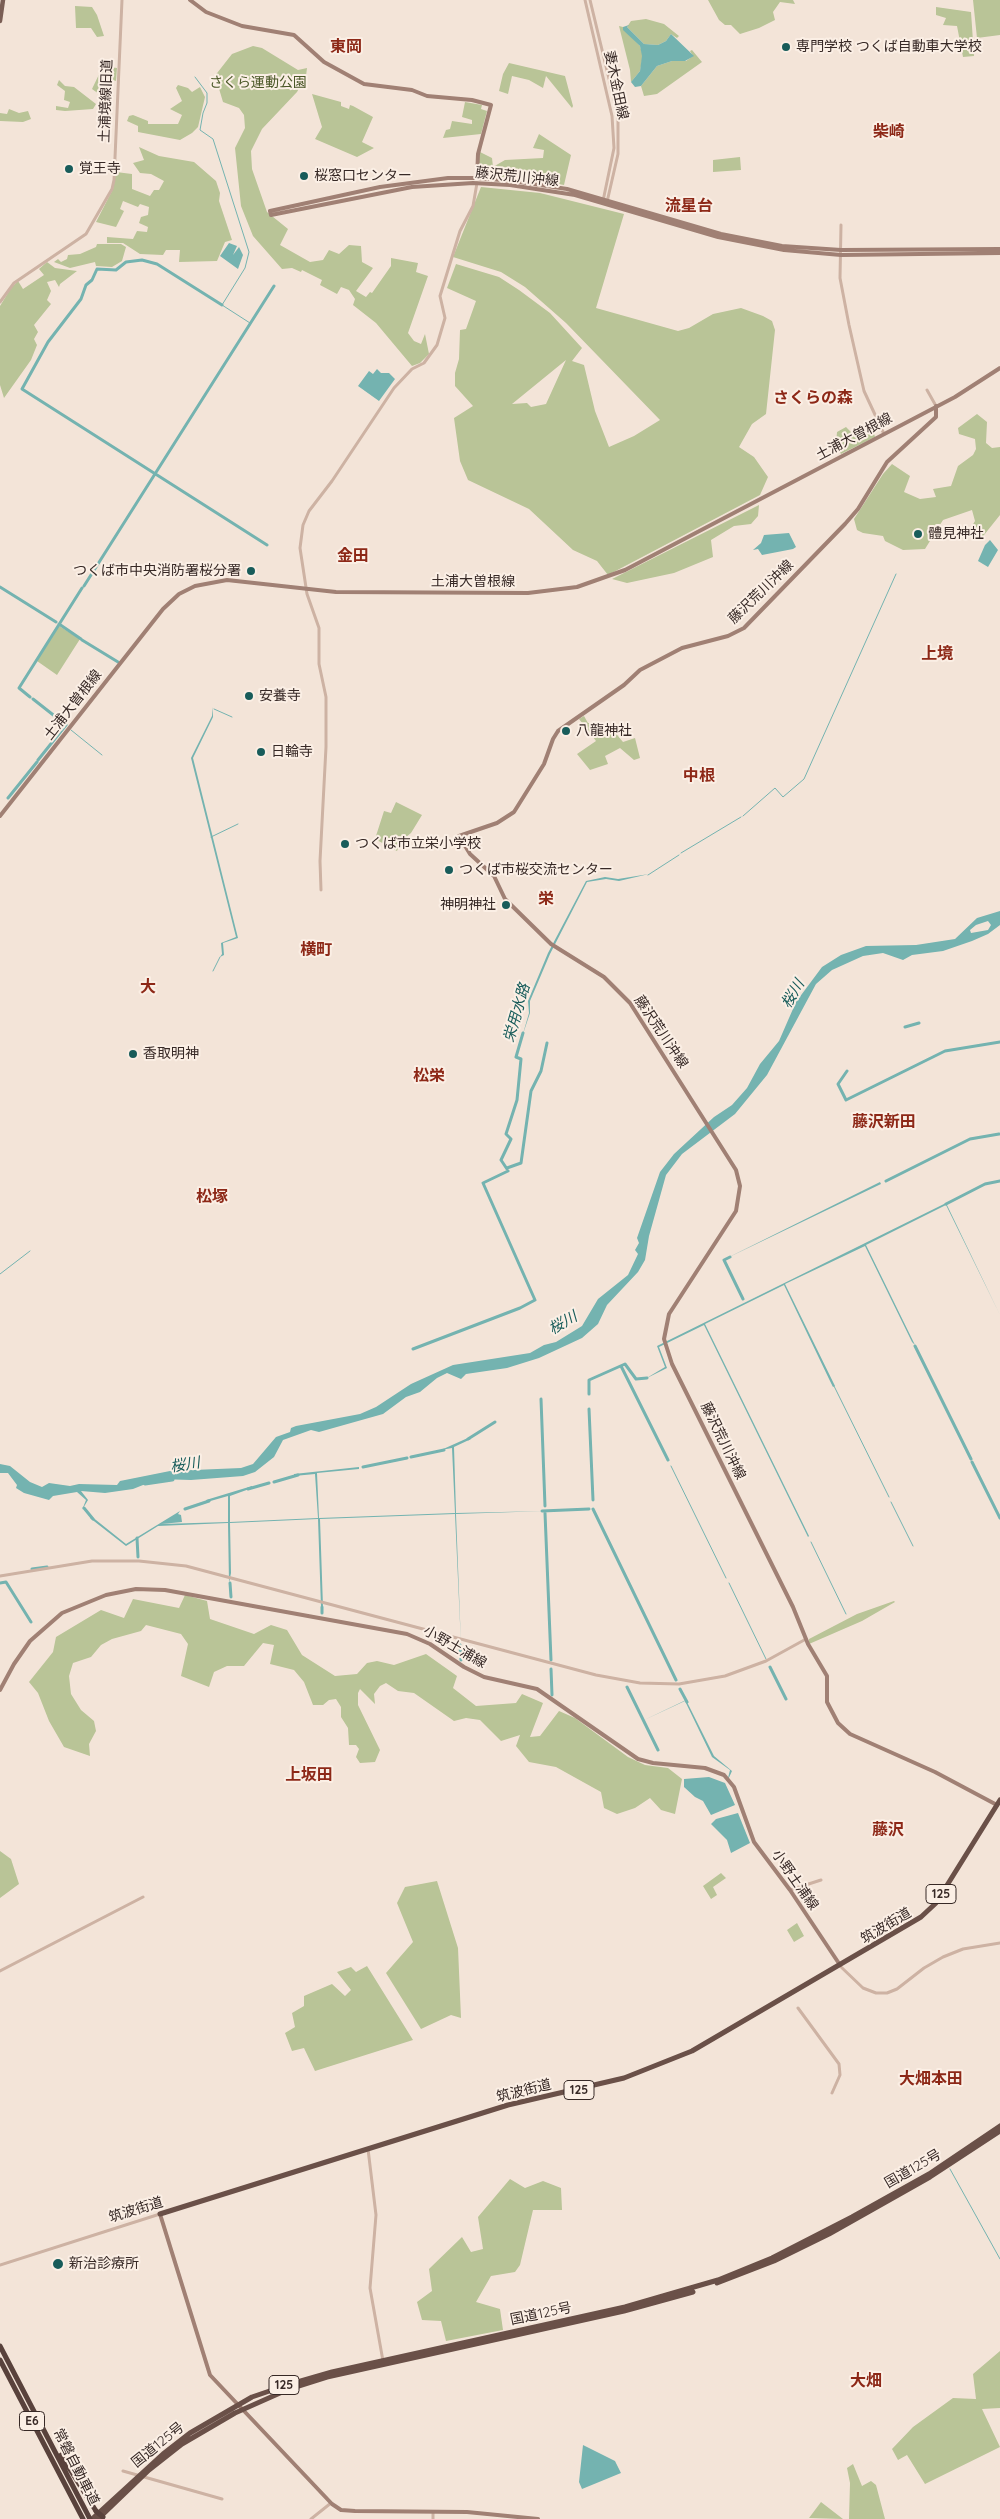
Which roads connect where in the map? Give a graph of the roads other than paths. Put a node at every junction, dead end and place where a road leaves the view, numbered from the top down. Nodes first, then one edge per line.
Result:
1 (3, 0) edge
2 (122, 0) edge
3 (190, 0) edge
4 (585, 0) edge
5 (590, 0) edge
6 (0, 21) edge
7 (477, 181) junction
8 (605, 201) junction
9 (841, 225) dead end
10 (1000, 249) edge
11 (841, 252) junction
12 (1000, 253) edge
13 (0, 302) edge
14 (1000, 368) edge
15 (927, 390) dead end
16 (936, 406) junction
17 (884, 434) junction
18 (306, 590) junction
19 (0, 816) edge
20 (321, 890) dead end
21 (0, 1576) edge
22 (806, 1639) junction
23 (0, 1690) edge
24 (998, 1803) edge
25 (821, 1880) dead end
26 (790, 1890) junction
27 (143, 1898) dead end
28 (1000, 1943) edge
29 (840, 1966) junction
30 (0, 1971) edge
31 (798, 2008) dead end
32 (832, 2093) dead end
33 (1000, 2126) edge
34 (1000, 2131) edge
35 (367, 2149) junction
36 (160, 2214) junction
37 (0, 2265) edge
38 (0, 2346) edge
39 (0, 2360) edge
40 (383, 2363) junction
41 (238, 2404) junction
42 (243, 2409) junction
43 (40, 2421) junction
44 (123, 2471) dead end
45 (140, 2476) junction
46 (64, 2483) junction
47 (222, 2500) dead end
48 (331, 2503) junction
49 (433, 2512) junction
50 (102, 2518) edge
51 (79, 2519) edge
52 (88, 2519) edge
53 (312, 2519) edge
54 (433, 2519) edge
55 (538, 2519) edge

1 - 6 main road
2 - 13 street, 土浦境線旧道
3 - 7 main road, 藤沢荒川沖線
4 - 8 street, 妻木金田線
5 - 8 street, 妻木金田線
7 - 7 main road, 藤沢荒川沖線
7 - 8 main road, 藤沢荒川沖線
7 - 18 street
8 - 11 main road, 藤沢荒川沖線
9 - 11 street
10 - 11 main road, 藤沢荒川沖線
11 - 12 main road, 藤沢荒川沖線
11 - 17 street
14 - 16 main road, 土浦大曽根線
15 - 16 street
16 - 17 main road, 土浦大曽根線
16 - 22 main road, 藤沢荒川沖線
17 - 18 main road, 土浦大曽根線
18 - 19 main road, 土浦大曽根線
18 - 20 street
21 - 22 street
22 - 24 main road, 藤沢荒川沖線
23 - 26 main road, 小野土浦線
24 - 29 highway, 筑波街道 / 125
25 - 26 street
26 - 29 main road, 小野土浦線
27 - 30 street
28 - 29 street
29 - 35 highway, 筑波街道 / 125
31 - 32 street
33 - 40 highway, 国道125号 / 125
34 - 40 highway, 国道125号 / 125
35 - 36 highway, 筑波街道 / 125
35 - 40 street
36 - 37 street, 筑波街道
36 - 41 main road
38 - 43 highway, 常磐自動車道 / E6
39 - 46 highway, 常磐自動車道 / E6
40 - 41 highway, 国道125号 / 125
40 - 42 highway, 国道125号 / 125
41 - 42 main road
41 - 45 highway, 国道125号 / 125
42 - 45 highway, 国道125号 / 125
42 - 48 main road
43 - 50 highway, bridge
43 - 52 highway, 常磐自動車道 / E6
44 - 45 street
45 - 47 street
45 - 50 highway, 国道125号 / 125
45 - 52 highway, 国道125号 / 125
46 - 51 highway
46 - 52 highway, 常磐自動車道 / E6
48 - 49 main road
48 - 53 street
49 - 54 street
49 - 55 main road

